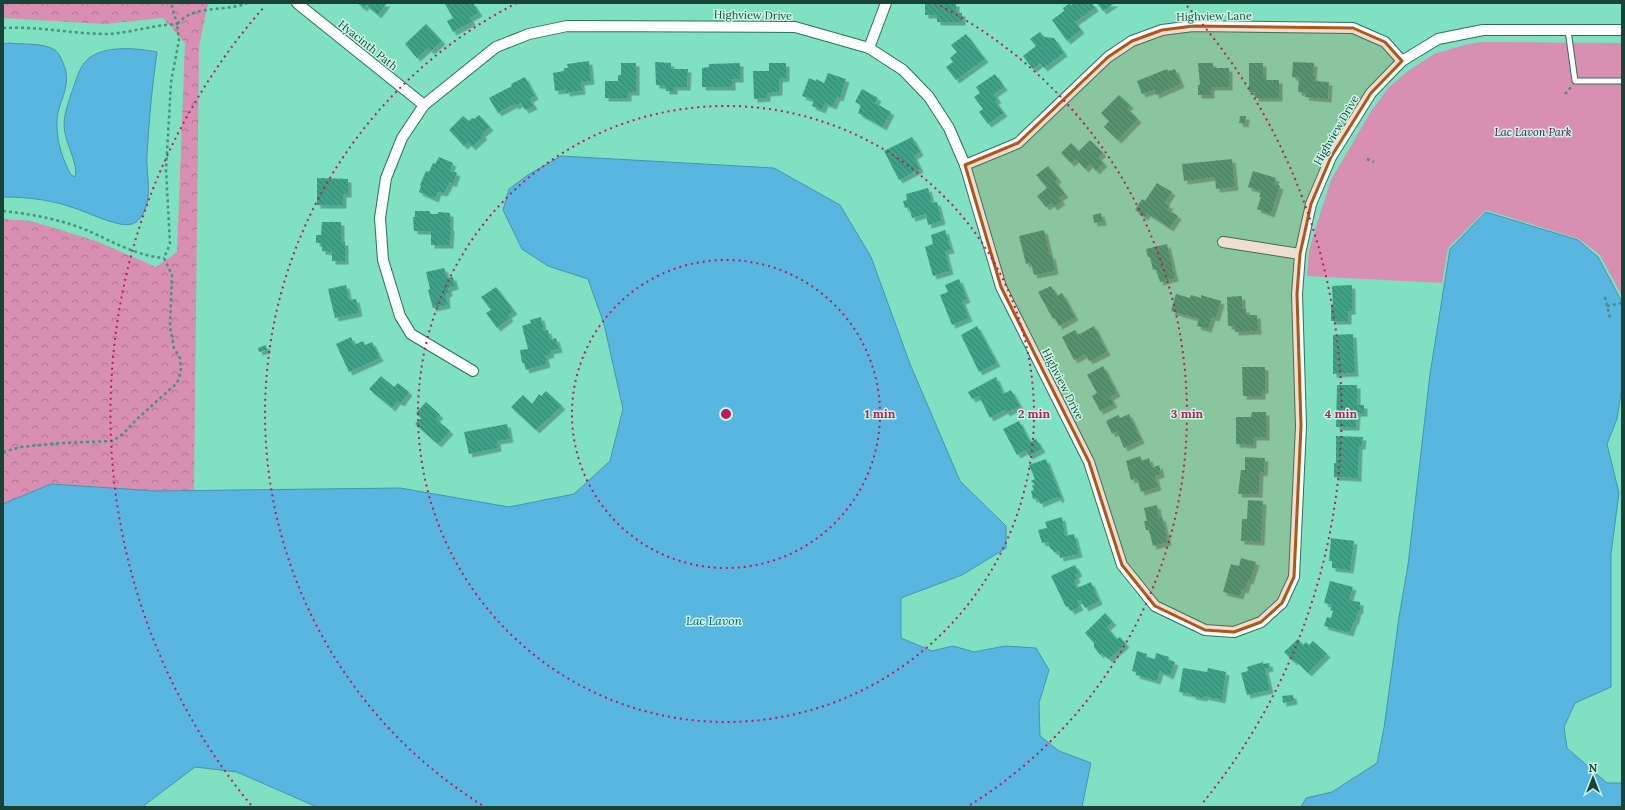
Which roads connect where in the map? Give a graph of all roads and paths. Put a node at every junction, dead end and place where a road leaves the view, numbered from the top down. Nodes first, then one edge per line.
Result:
1 (172, 3) edge
2 (237, 3) edge
3 (247, 3) edge
4 (297, 3) edge
5 (886, 3) edge
6 (237, 7) junction
7 (177, 24) junction
8 (3, 28) edge
9 (1568, 30) junction
10 (1622, 30) edge
11 (869, 48) junction
12 (1402, 61) junction
13 (1622, 81) edge
14 (424, 105) junction
15 (1367, 159) dead end
16 (1374, 162) dead end
17 (965, 165) junction
18 (3, 211) edge
19 (1223, 242) dead end
20 (1300, 254) junction
21 (164, 258) junction
22 (1605, 297) dead end
23 (1622, 303) edge
24 (1607, 306) junction
25 (1610, 318) dead end
26 (473, 371) dead end
27 (3, 452) edge

1 - 7 path
2 - 6 path
3 - 6 path
4 - 14 street, Hyacinth Path
5 - 11 street
6 - 7 path
7 - 8 path
7 - 21 path
9 - 10 street, Highview Drive
9 - 12 street, Highview Drive
9 - 13 lane
11 - 14 street, Highview Drive
11 - 17 street, Highview Drive
12 - 17 street, Highview Lane
12 - 20 street, Highview Drive
14 - 26 street, Highview Drive
15 - 16 path
17 - 20 street, Highview Drive
18 - 21 path
19 - 20 street
21 - 27 path
22 - 24 path
23 - 24 path
24 - 25 path

